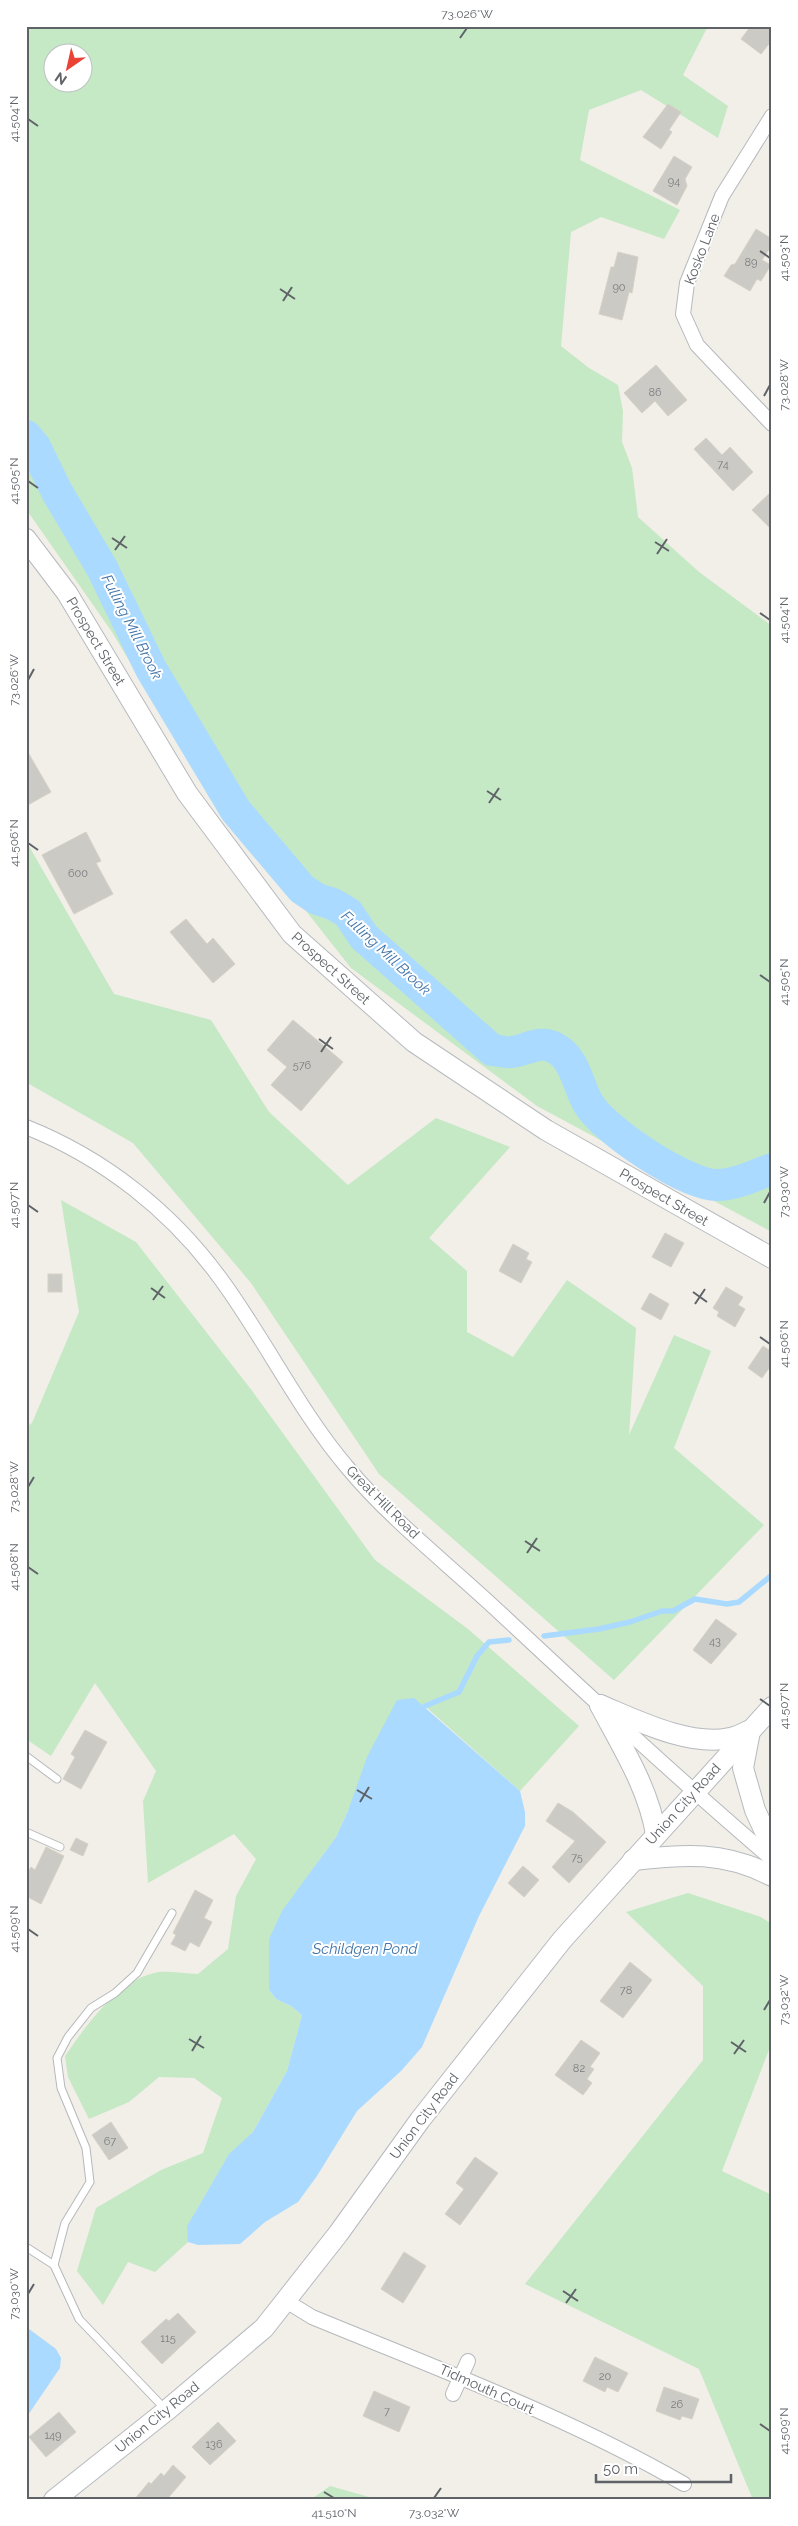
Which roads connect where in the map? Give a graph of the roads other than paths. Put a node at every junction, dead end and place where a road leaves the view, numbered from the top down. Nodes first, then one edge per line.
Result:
1 (772, 116) edge
2 (772, 424) edge
3 (26, 539) edge
4 (26, 1127) edge
5 (772, 1258) edge
6 (600, 1705) junction
7 (772, 1706) edge
8 (750, 1731) junction
9 (26, 1756) edge
10 (57, 1778) dead end
11 (693, 1792) junction
12 (26, 1832) edge
13 (656, 1834) junction
14 (60, 1847) dead end
15 (772, 1847) edge
16 (772, 1859) edge
17 (633, 1860) junction
18 (772, 1876) edge
19 (172, 1913) dead end
20 (26, 2246) edge
21 (54, 2265) junction
22 (286, 2301) junction
23 (468, 2361) dead end
24 (461, 2377) junction
25 (453, 2394) dead end
26 (166, 2410) junction
27 (684, 2484) dead end
28 (54, 2500) edge

1 - 2 street, Kosko Lane
3 - 5 main road, Prospect Street
4 - 6 street, Great Hill Road
6 - 8 main road
6 - 11 street, Great Hill Road
6 - 13 main road
7 - 8 main road, Union City Road
8 - 11 main road, Union City Road
8 - 15 main road
9 - 10 lane
11 - 13 main road, Union City Road
11 - 16 street, Great Hill Road
12 - 14 lane
13 - 17 main road, Union City Road
17 - 18 main road
17 - 22 main road, Union City Road
19 - 21 lane
20 - 21 lane
21 - 26 lane
22 - 24 street, Tidmouth Court
22 - 26 main road, Union City Road
23 - 24 street
24 - 25 street
24 - 27 street, Tidmouth Court
26 - 28 main road, Union City Road

